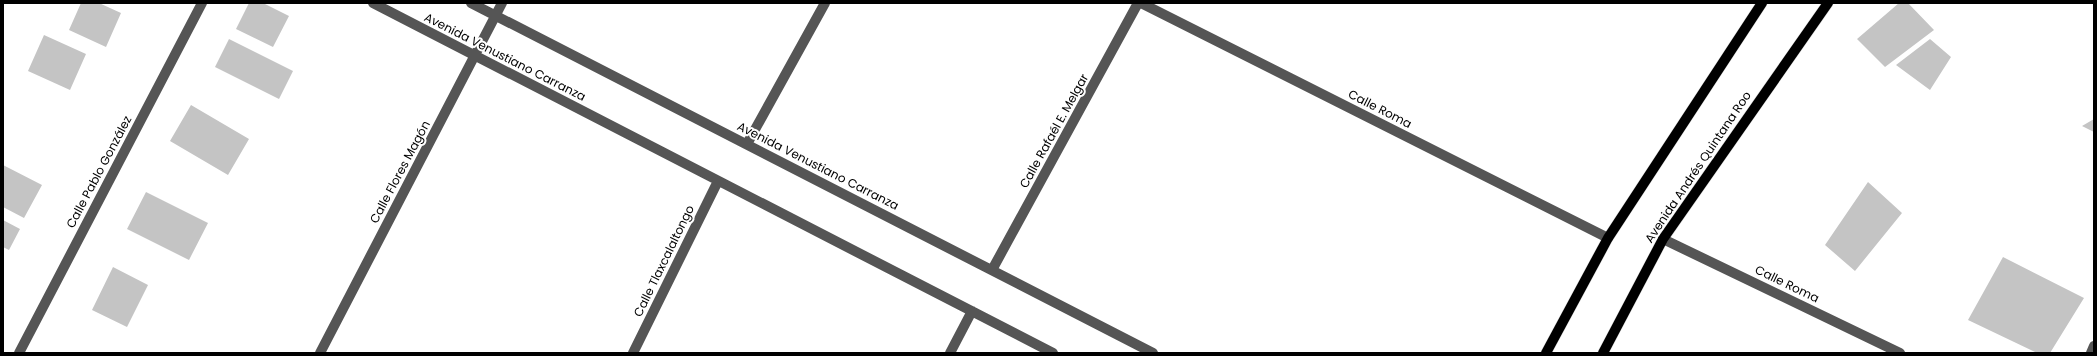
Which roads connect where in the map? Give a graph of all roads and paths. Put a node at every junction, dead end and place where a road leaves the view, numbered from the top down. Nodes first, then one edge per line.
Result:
1 (202, 3) edge
2 (373, 3) edge
3 (471, 3) edge
4 (502, 3) edge
5 (825, 3) edge
6 (1140, 3) edge
7 (1762, 3) edge
8 (1827, 3) edge
9 (496, 16) junction
10 (476, 56) junction
11 (747, 144) junction
12 (718, 181) junction
13 (1608, 238) junction
14 (1662, 239) junction
15 (992, 270) junction
16 (972, 311) junction
17 (2094, 346) edge
18 (19, 353) edge
19 (320, 353) edge
20 (633, 353) edge
21 (950, 353) edge
22 (1053, 353) edge
23 (1153, 353) edge
24 (1546, 353) edge
25 (1604, 353) edge
26 (1900, 353) edge
27 (2091, 353) edge

1 - 18 street, Calle Pablo González
2 - 10 street, Avenida Venustiano Carranza
3 - 9 street, Avenida Venustiano Carranza
4 - 9 street, Calle Flores Magón
5 - 11 street
6 - 13 street, Calle Roma
6 - 15 street, Calle Rafaél E. Melgar
7 - 13 main road
8 - 14 main road, Avenida Andrés Quintana Roo
9 - 10 street, Calle Flores Magón
9 - 11 street, Avenida Venustiano Carranza
10 - 12 street, Avenida Venustiano Carranza
10 - 19 street, Calle Flores Magón
11 - 15 street, Avenida Venustiano Carranza
12 - 16 street, Avenida Venustiano Carranza
12 - 20 street, Calle Tlaxcalaltongo
13 - 24 main road
14 - 25 main road, Avenida Andrés Quintana Roo
14 - 26 street, Calle Roma
15 - 23 street, Avenida Venustiano Carranza
16 - 21 street
16 - 22 street, Avenida Venustiano Carranza
17 - 27 street

